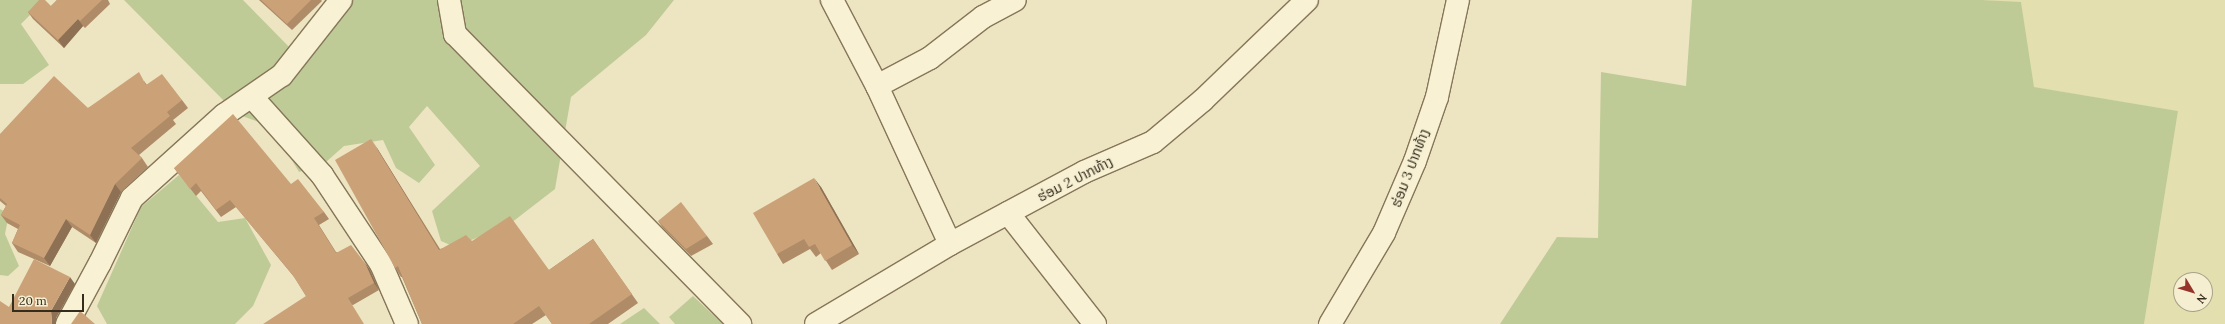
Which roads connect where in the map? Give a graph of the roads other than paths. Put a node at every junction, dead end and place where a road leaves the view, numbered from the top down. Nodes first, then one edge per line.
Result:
1 (341, 0) edge
2 (449, 0) edge
3 (832, 0) edge
4 (1015, 0) edge
5 (1307, 0) edge
6 (1458, 0) edge
7 (877, 86) junction
8 (252, 97) junction
9 (1008, 213) junction
10 (950, 244) junction
11 (67, 324) edge
12 (407, 324) edge
13 (740, 324) edge
14 (816, 324) edge
15 (1095, 324) edge
16 (1330, 324) edge

1 - 8 street
2 - 13 street
3 - 7 street
4 - 7 street
5 - 9 street, ຮ່ອມ 2 ປາກທ້າງ
6 - 16 street, ຮ່ອມ 3 ປາກທ້າງ
7 - 10 street
8 - 11 street
8 - 12 street
9 - 10 street, ຮ່ອມ 2 ປາກທ້າງ
9 - 15 street
10 - 14 street, ຮ່ອມ 2 ປາກທ້າງ

